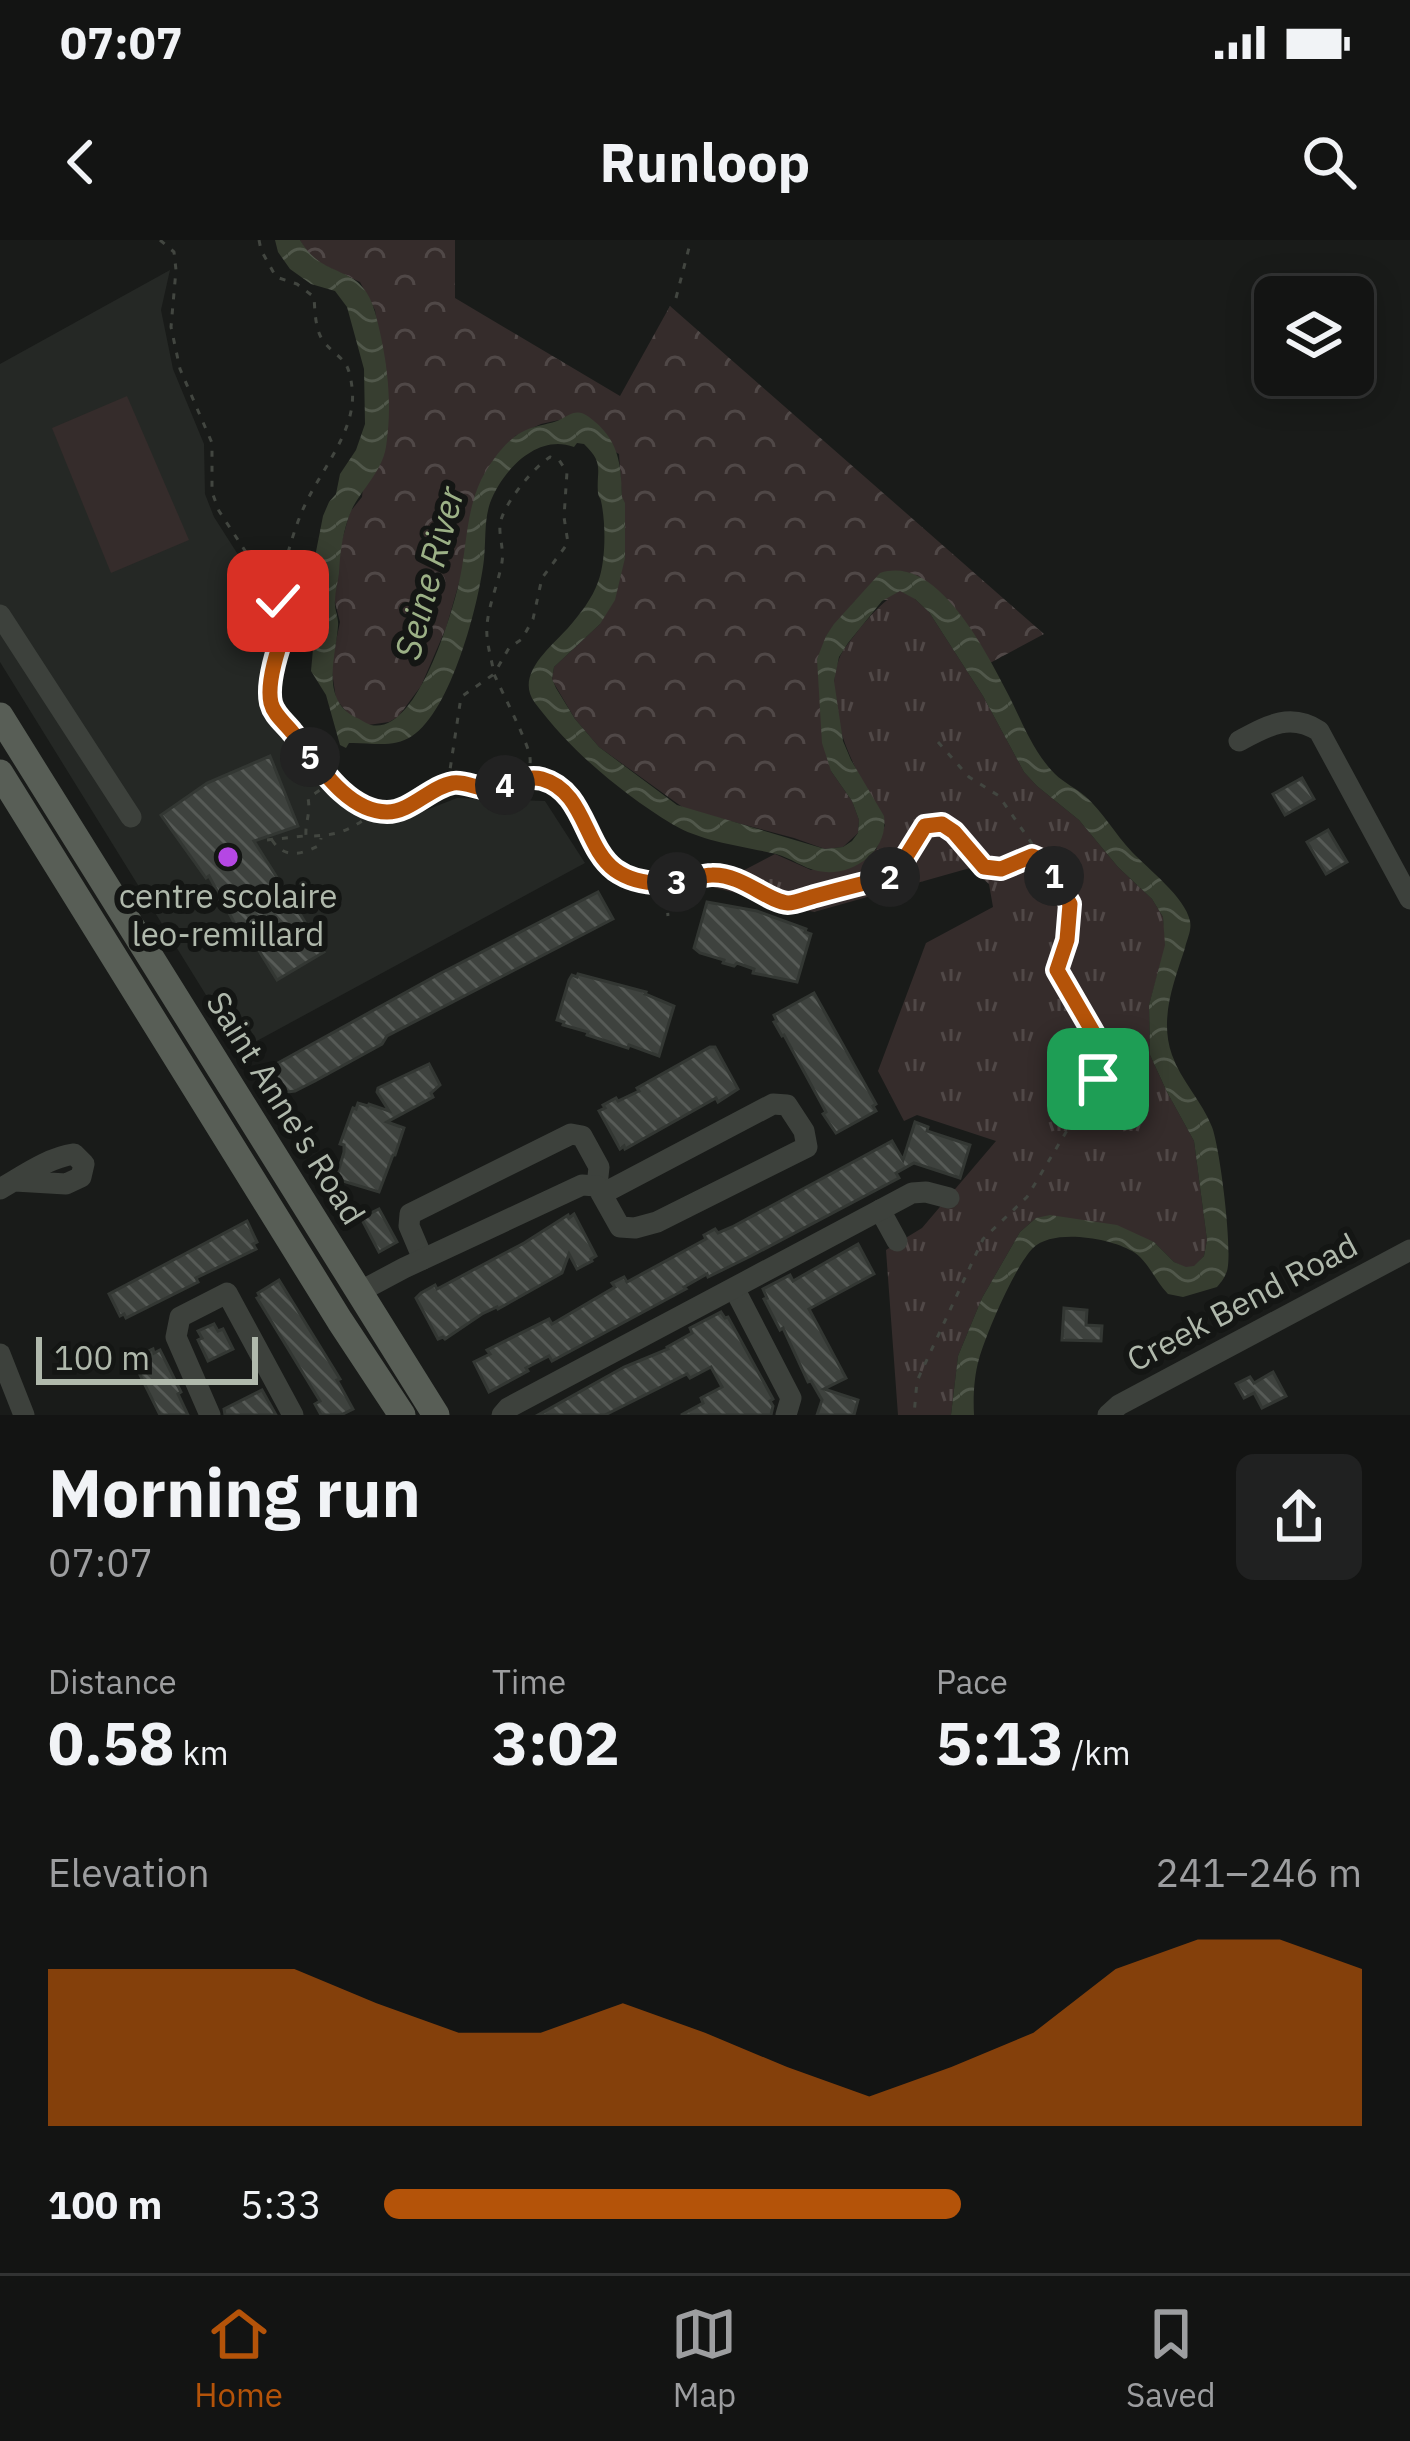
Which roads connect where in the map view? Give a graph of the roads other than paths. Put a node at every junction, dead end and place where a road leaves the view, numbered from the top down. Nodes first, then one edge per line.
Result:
1 (4, 630) edge
2 (0, 716) edge
3 (1239, 741) dead end
4 (0, 773) edge
5 (131, 817) dead end
6 (1410, 898) edge
7 (599, 1190) junction
8 (950, 1198) dead end
9 (880, 1210) junction
10 (898, 1241) dead end
11 (1410, 1250) edge
12 (423, 1258) junction
13 (735, 1290) junction
14 (359, 1292) junction
15 (0, 1354) edge
16 (398, 1411) edge
17 (24, 1415) edge
18 (210, 1415) edge
19 (293, 1415) edge
20 (436, 1415) edge
21 (502, 1415) edge
22 (786, 1415) edge
23 (1108, 1415) edge

1 - 5 street
2 - 14 main road, Saint Anne's Road
3 - 6 street
4 - 16 main road, Saint Anne's Road
7 - 7 street
7 - 12 street
7 - 12 street
8 - 9 street
9 - 10 street
9 - 13 street
11 - 23 street, Creek Bend Road
12 - 14 street
13 - 21 street
13 - 22 street
14 - 20 main road, Saint Anne's Road
15 - 17 street
18 - 19 street

